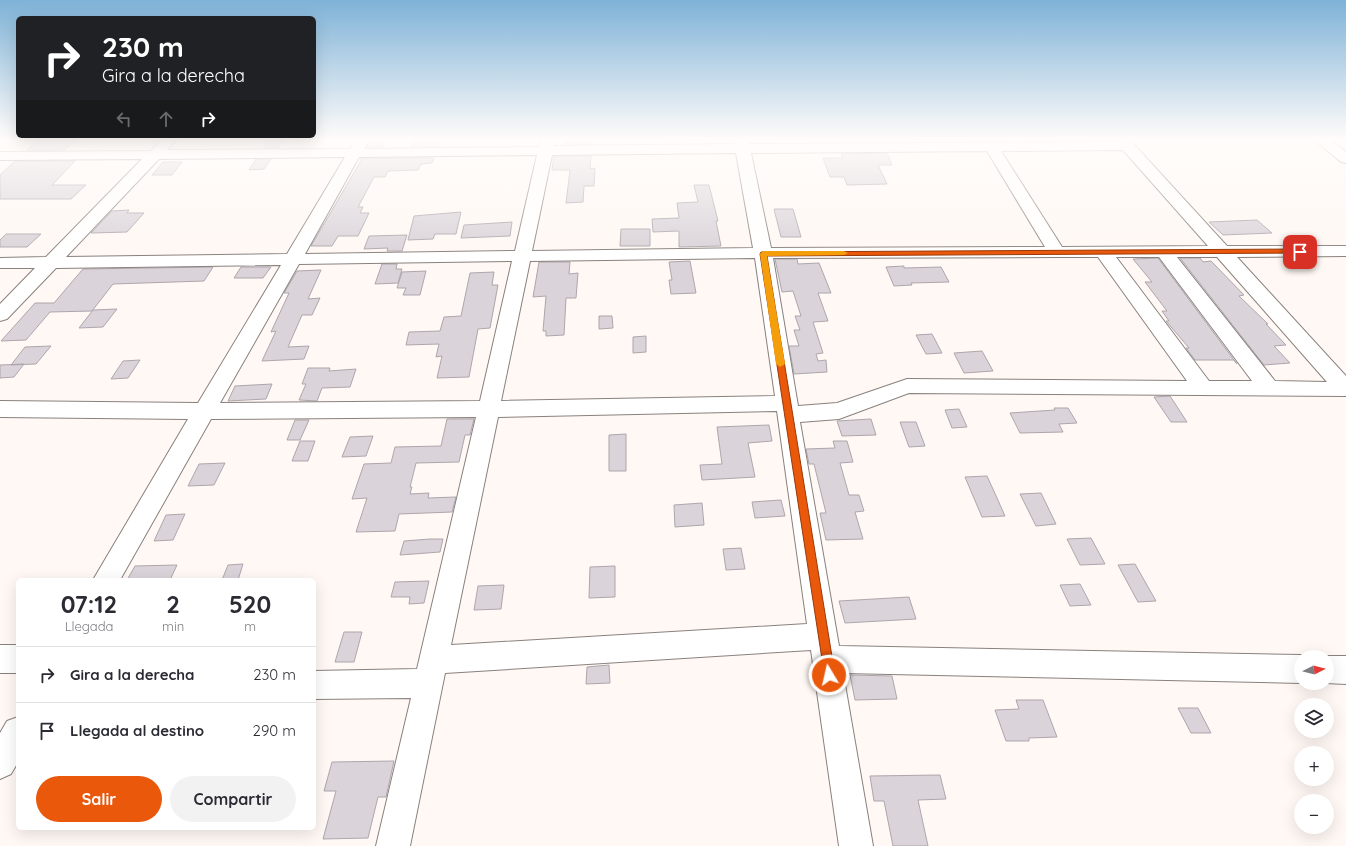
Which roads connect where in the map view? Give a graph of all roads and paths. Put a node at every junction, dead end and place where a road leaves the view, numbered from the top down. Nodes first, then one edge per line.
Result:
1 (131, 178) edge
2 (339, 178) edge
3 (539, 178) edge
4 (749, 178) edge
5 (1011, 178) edge
6 (1157, 178) edge
7 (1346, 251) edge
8 (1104, 252) junction
9 (1164, 252) junction
10 (1224, 252) junction
11 (1058, 253) junction
12 (763, 254) junction
13 (522, 256) junction
14 (292, 260) junction
15 (0, 264) edge
16 (49, 264) junction
17 (0, 315) edge
18 (1269, 388) junction
19 (1204, 389) junction
20 (1346, 389) edge
21 (0, 408) edge
22 (489, 409) junction
23 (788, 409) junction
24 (205, 411) junction
25 (107, 578) edge
26 (825, 648) junction
27 (16, 659) edge
28 (0, 660) edge
29 (1294, 669) edge
30 (1334, 670) edge
31 (1346, 670) edge
32 (432, 671) junction
33 (316, 685) edge
34 (16, 735) edge
35 (0, 763) edge
36 (393, 846) edge
37 (856, 846) edge

1 - 16 street
2 - 14 street
3 - 13 street
4 - 12 street
5 - 11 street
6 - 10 street
7 - 10 street
8 - 9 street
8 - 11 street
8 - 19 street
9 - 10 street
9 - 18 street
10 - 20 street
11 - 12 street
12 - 13 street
12 - 23 street
13 - 14 street
13 - 22 street
14 - 16 street
14 - 24 street
15 - 16 street
16 - 17 street
18 - 19 street
18 - 20 street
19 - 23 street
21 - 24 street
22 - 23 street
22 - 24 street
22 - 32 street
23 - 26 street
24 - 25 street
26 - 29 street
26 - 32 street
26 - 37 street
27 - 28 street
30 - 31 street
32 - 33 street
32 - 36 street
34 - 35 street

